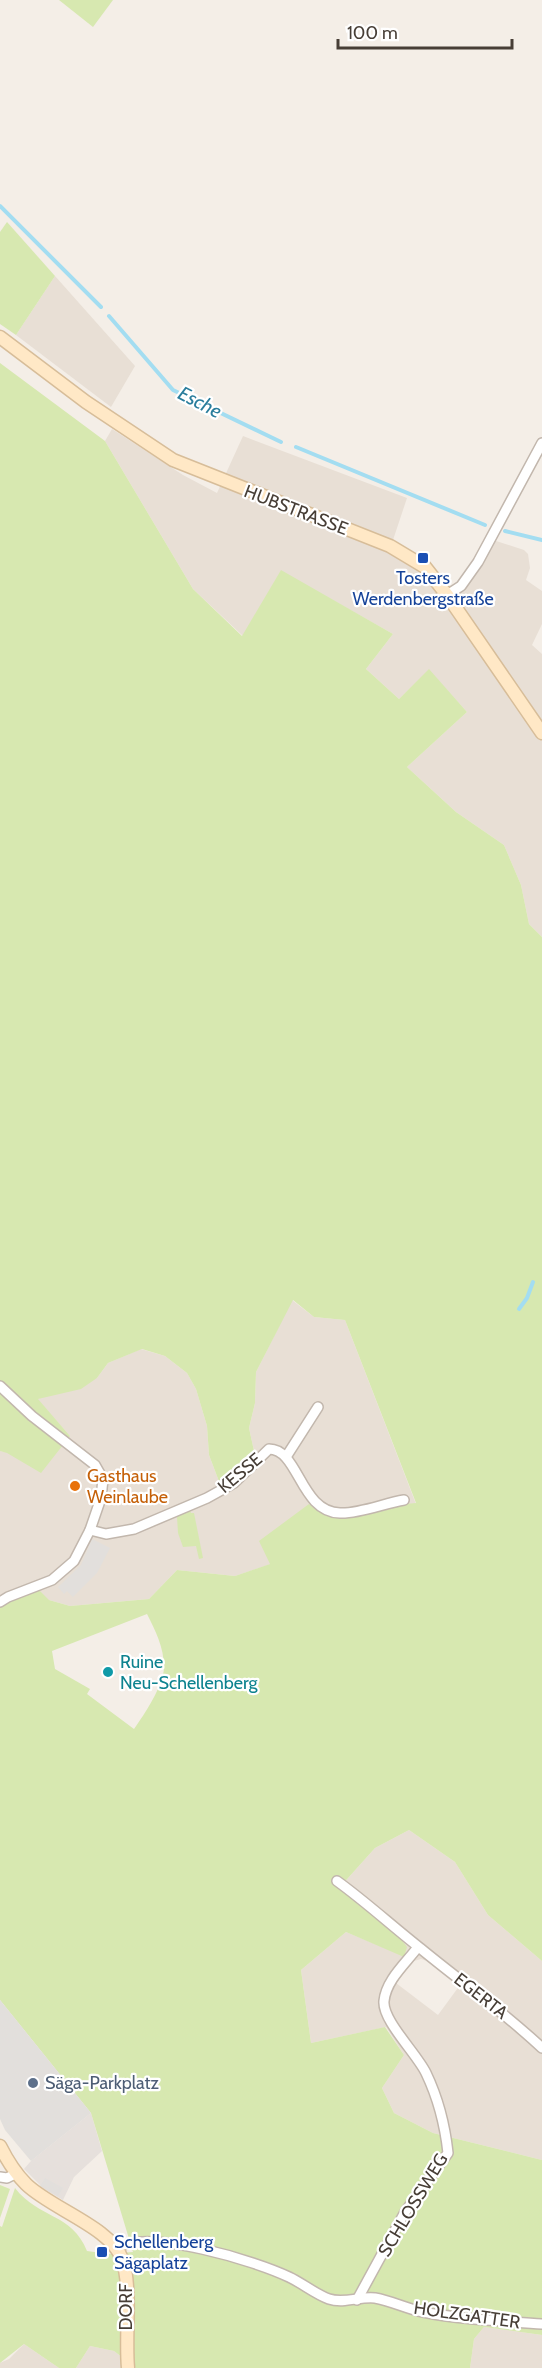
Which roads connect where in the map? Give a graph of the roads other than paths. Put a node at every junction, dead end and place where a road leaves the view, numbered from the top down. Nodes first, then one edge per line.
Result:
1 (0, 338) edge
2 (542, 443) edge
3 (447, 595) junction
4 (542, 734) edge
5 (0, 1386) edge
6 (318, 1407) dead end
7 (286, 1457) junction
8 (404, 1500) dead end
9 (90, 1530) junction
10 (0, 1602) edge
11 (337, 1881) dead end
12 (418, 1947) junction
13 (542, 2048) edge
14 (0, 2146) edge
15 (17, 2173) junction
16 (0, 2177) edge
17 (117, 2248) junction
18 (357, 2300) junction
19 (542, 2324) edge
20 (128, 2368) edge

1 - 3 street, HUBSTRASSE
2 - 3 street
3 - 4 street, HUBSTRASSE
5 - 9 street
6 - 7 street, KESSE
7 - 8 street, KESSE
7 - 9 street, KESSE
9 - 10 street
11 - 12 street
12 - 13 street, EGERTA
12 - 18 street, SCHLOSSWEG
14 - 15 street
15 - 16 street
15 - 17 street
17 - 18 street
17 - 20 street, DORF
18 - 19 street, HOLZGATTER

